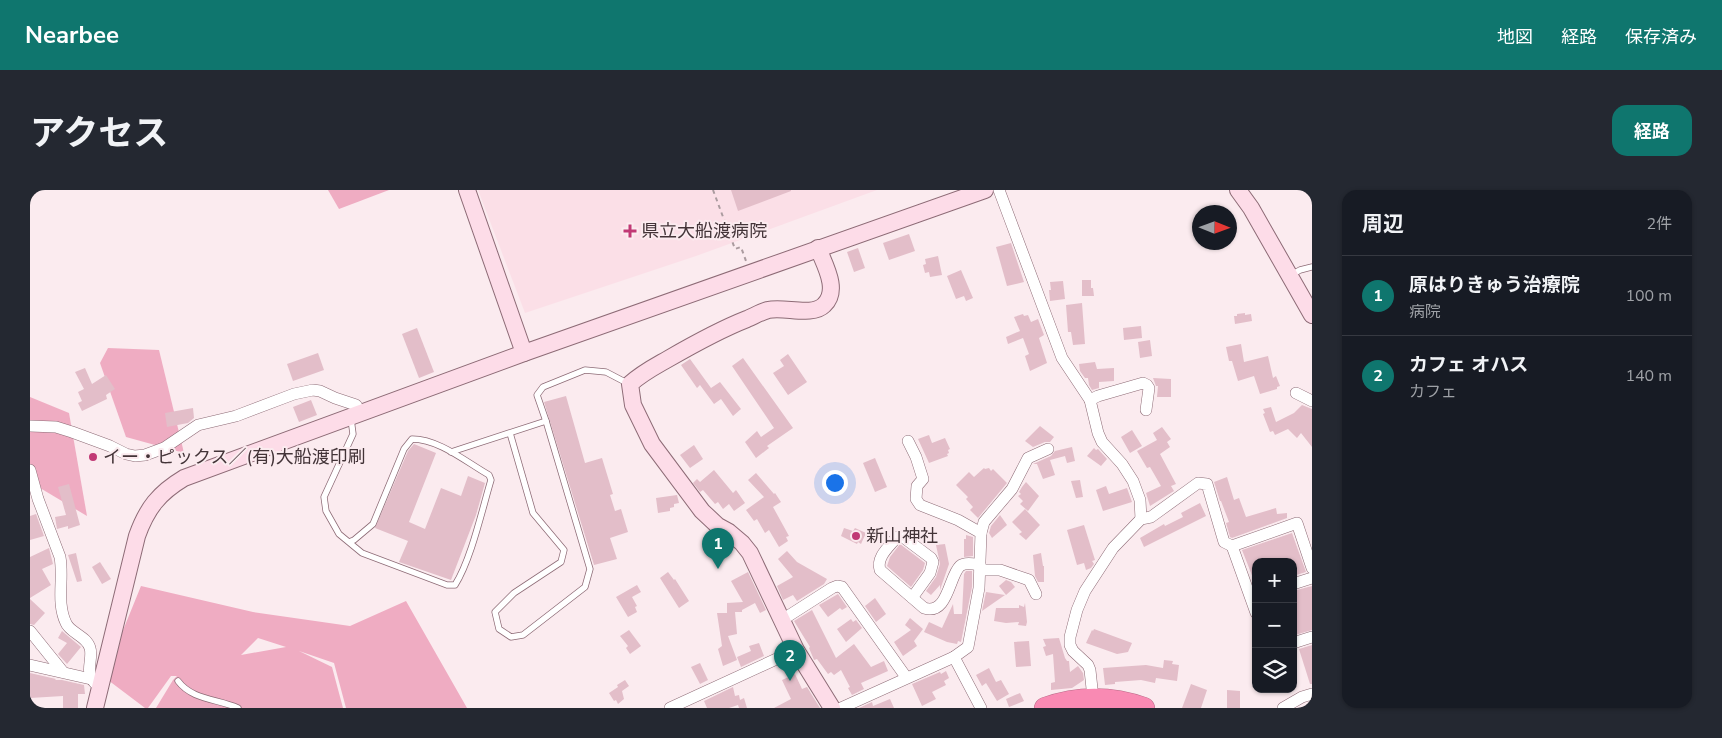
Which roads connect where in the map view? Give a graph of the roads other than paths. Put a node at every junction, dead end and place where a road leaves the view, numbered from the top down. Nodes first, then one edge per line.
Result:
1 (466, 190) edge
2 (985, 190) edge
3 (999, 190) edge
4 (1238, 190) edge
5 (818, 248) junction
6 (1312, 267) edge
7 (1289, 276) junction
8 (1312, 315) edge
9 (524, 352) junction
10 (630, 384) junction
11 (1296, 393) dead end
12 (1090, 400) junction
13 (1312, 401) edge
14 (1146, 410) dead end
15 (356, 415) junction
16 (546, 421) junction
17 (30, 426) edge
18 (510, 433) junction
19 (908, 441) dead end
20 (1048, 448) dead end
21 (451, 452) junction
22 (30, 470) edge
23 (1141, 519) junction
24 (981, 533) junction
25 (349, 542) junction
26 (1232, 546) junction
27 (980, 567) junction
28 (1312, 568) edge
29 (1312, 578) edge
30 (1297, 583) edge
31 (1036, 594) dead end
32 (1252, 596) edge
33 (912, 598) junction
34 (782, 620) junction
35 (30, 630) edge
36 (1312, 638) edge
37 (1297, 642) edge
38 (796, 650) junction
39 (954, 657) junction
40 (30, 665) edge
41 (63, 672) junction
42 (906, 677) junction
43 (178, 680) dead end
44 (96, 683) junction
45 (1312, 694) edge
46 (1093, 698) junction
47 (95, 708) edge
48 (238, 708) edge
49 (670, 708) edge
50 (832, 708) edge
51 (841, 708) edge
52 (980, 708) edge
53 (1045, 708) edge
54 (1144, 708) edge
55 (1283, 708) edge

1 - 9 street
2 - 5 street
3 - 12 street
4 - 7 street
5 - 9 street
5 - 10 street
6 - 7 lane
7 - 8 street
9 - 15 street
10 - 16 lane
10 - 34 street
11 - 13 street
12 - 14 street
12 - 23 street
15 - 17 street
15 - 25 lane
15 - 44 street
16 - 18 lane
16 - 18 lane
18 - 21 lane
19 - 24 street
20 - 24 street
21 - 25 lane
21 - 25 lane
22 - 44 street
23 - 26 street
23 - 46 street
24 - 27 street
26 - 28 street
26 - 32 street
27 - 31 street
27 - 33 street
27 - 39 street
29 - 30 street
33 - 33 street
34 - 38 street
34 - 42 street
35 - 41 street
36 - 37 street
38 - 49 street
38 - 50 street
39 - 42 street
39 - 52 street
40 - 41 street
41 - 44 street
42 - 51 street
43 - 48 lane
44 - 47 street
45 - 55 street
46 - 53 highway
46 - 54 highway

